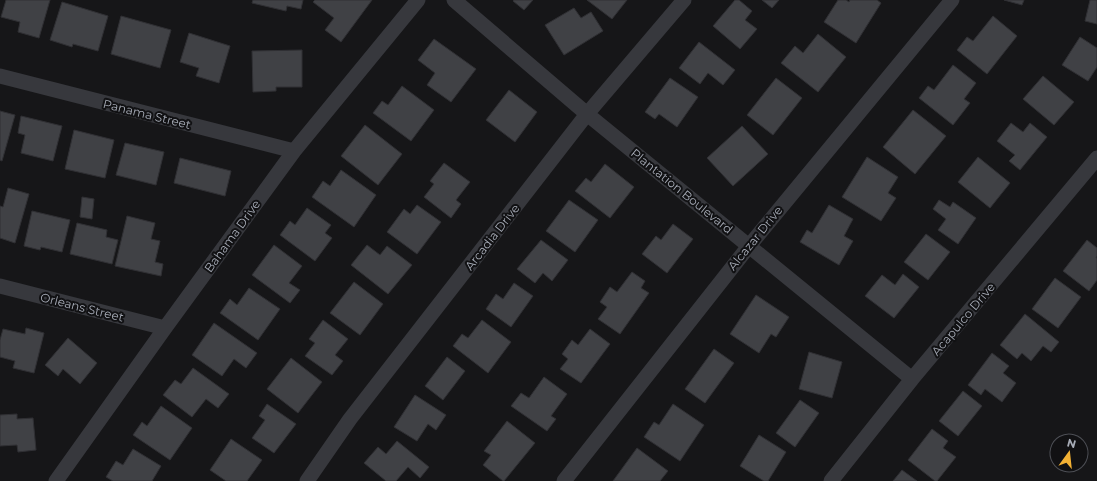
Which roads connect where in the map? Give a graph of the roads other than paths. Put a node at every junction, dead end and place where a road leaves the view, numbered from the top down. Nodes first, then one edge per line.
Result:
1 (418, 0) edge
2 (454, 0) edge
3 (684, 0) edge
4 (952, 0) edge
5 (0, 76) edge
6 (587, 114) junction
7 (294, 151) junction
8 (1097, 158) edge
9 (749, 246) junction
10 (0, 286) edge
11 (165, 328) junction
12 (912, 379) junction
13 (56, 481) edge
14 (307, 481) edge
15 (564, 481) edge
16 (831, 481) edge

1 - 7 street, Bahama Drive
2 - 6 street, Plantation Boulevard
3 - 6 street, Arcadia Drive
4 - 9 street, Alcazar Drive
5 - 7 street, Panama Street
6 - 9 street, Plantation Boulevard
6 - 14 street, Arcadia Drive
7 - 11 street, Bahama Drive
8 - 12 street, Acapulco Drive
9 - 12 street, Plantation Boulevard
9 - 15 street, Alcazar Drive
10 - 11 street, Orleans Street
11 - 13 street, Bahama Drive
12 - 16 street, Acapulco Drive

